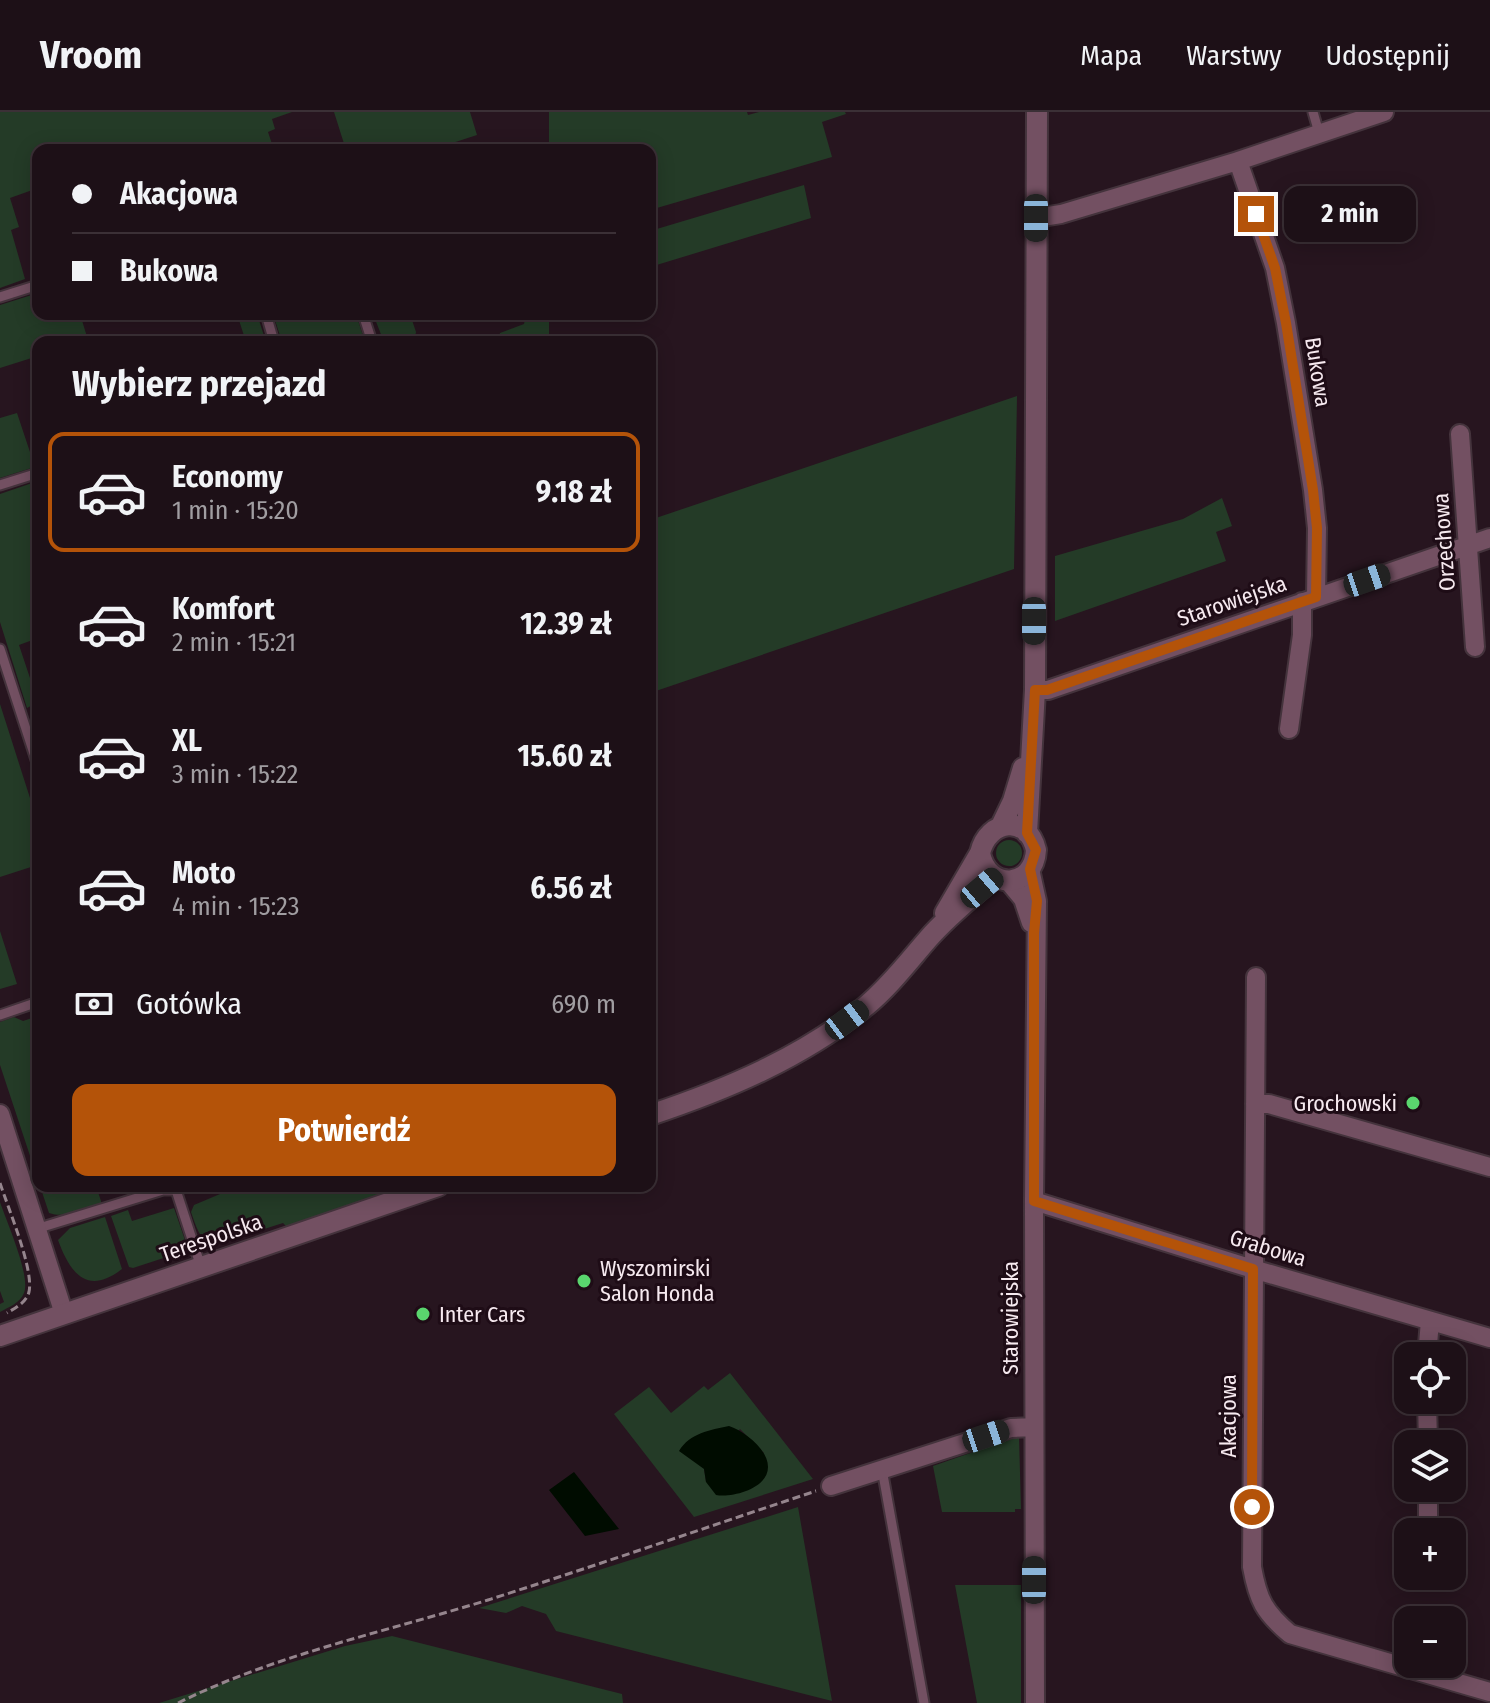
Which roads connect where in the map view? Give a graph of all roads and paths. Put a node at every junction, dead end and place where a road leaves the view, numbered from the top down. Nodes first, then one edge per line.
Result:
1 (1037, 112) edge
2 (1313, 112) edge
3 (1384, 112) edge
4 (1319, 133) junction
5 (1238, 161) junction
6 (1036, 218) junction
7 (32, 287) edge
8 (0, 297) edge
9 (1460, 434) dead end
10 (32, 475) edge
11 (0, 485) edge
12 (1490, 538) edge
13 (1468, 546) junction
14 (1309, 600) junction
15 (1475, 647) dead end
16 (0, 649) edge
17 (1035, 690) junction
18 (1289, 729) dead end
19 (1031, 742) junction
20 (32, 748) edge
21 (1001, 826) junction
22 (1027, 833) junction
23 (980, 853) junction
24 (1030, 869) junction
25 (1002, 879) junction
26 (1034, 933) junction
27 (930, 936) junction
28 (1256, 977) dead end
29 (32, 1004) edge
30 (0, 1015) edge
31 (1255, 1104) junction
32 (656, 1113) edge
33 (0, 1114) edge
34 (1490, 1167) edge
35 (0, 1183) edge
36 (156, 1192) edge
37 (176, 1192) edge
38 (420, 1192) edge
39 (1034, 1201) junction
40 (36, 1229) junction
41 (201, 1267) junction
42 (1253, 1269) junction
43 (64, 1314) junction
44 (0, 1317) edge
45 (1430, 1321) junction
46 (0, 1336) edge
47 (1490, 1338) edge
48 (1428, 1342) edge
49 (1034, 1427) junction
50 (882, 1469) junction
51 (831, 1486) joint
52 (1490, 1692) edge
53 (178, 1703) edge
54 (924, 1703) edge
55 (1035, 1703) edge

1 - 6 street
2 - 4 lane
3 - 4 street
4 - 5 street
5 - 6 street
5 - 14 street, Bukowa
6 - 17 street
7 - 8 lane
9 - 13 street, Orzechowa
10 - 11 lane
12 - 13 street, Starowiejska
13 - 14 street, Starowiejska
13 - 15 street, Orzechowa
14 - 17 street, Starowiejska
14 - 18 street, Bukowa
16 - 20 lane
17 - 19 street
19 - 21 street
19 - 22 street
21 - 22 street
21 - 23 street
22 - 24 street
23 - 25 street
23 - 27 street
24 - 25 street
24 - 26 street, Starowiejska
25 - 26 street, Starowiejska
25 - 27 street
26 - 39 street, Starowiejska
27 - 32 street
28 - 31 street, Akacjowa
29 - 30 lane
31 - 34 street
31 - 42 street, Akacjowa
33 - 40 street
35 - 44 path
36 - 40 lane
37 - 41 lane
38 - 41 street, Terespolska
39 - 42 street, Grabowa
39 - 49 street, Starowiejska
40 - 43 street
41 - 43 street, Terespolska
42 - 45 street, Grabowa
42 - 52 street, Akacjowa
43 - 46 street, Terespolska
45 - 47 street, Grabowa
45 - 48 street
49 - 50 street
49 - 55 street, Starowiejska
50 - 51 street
50 - 54 lane
51 - 53 path

